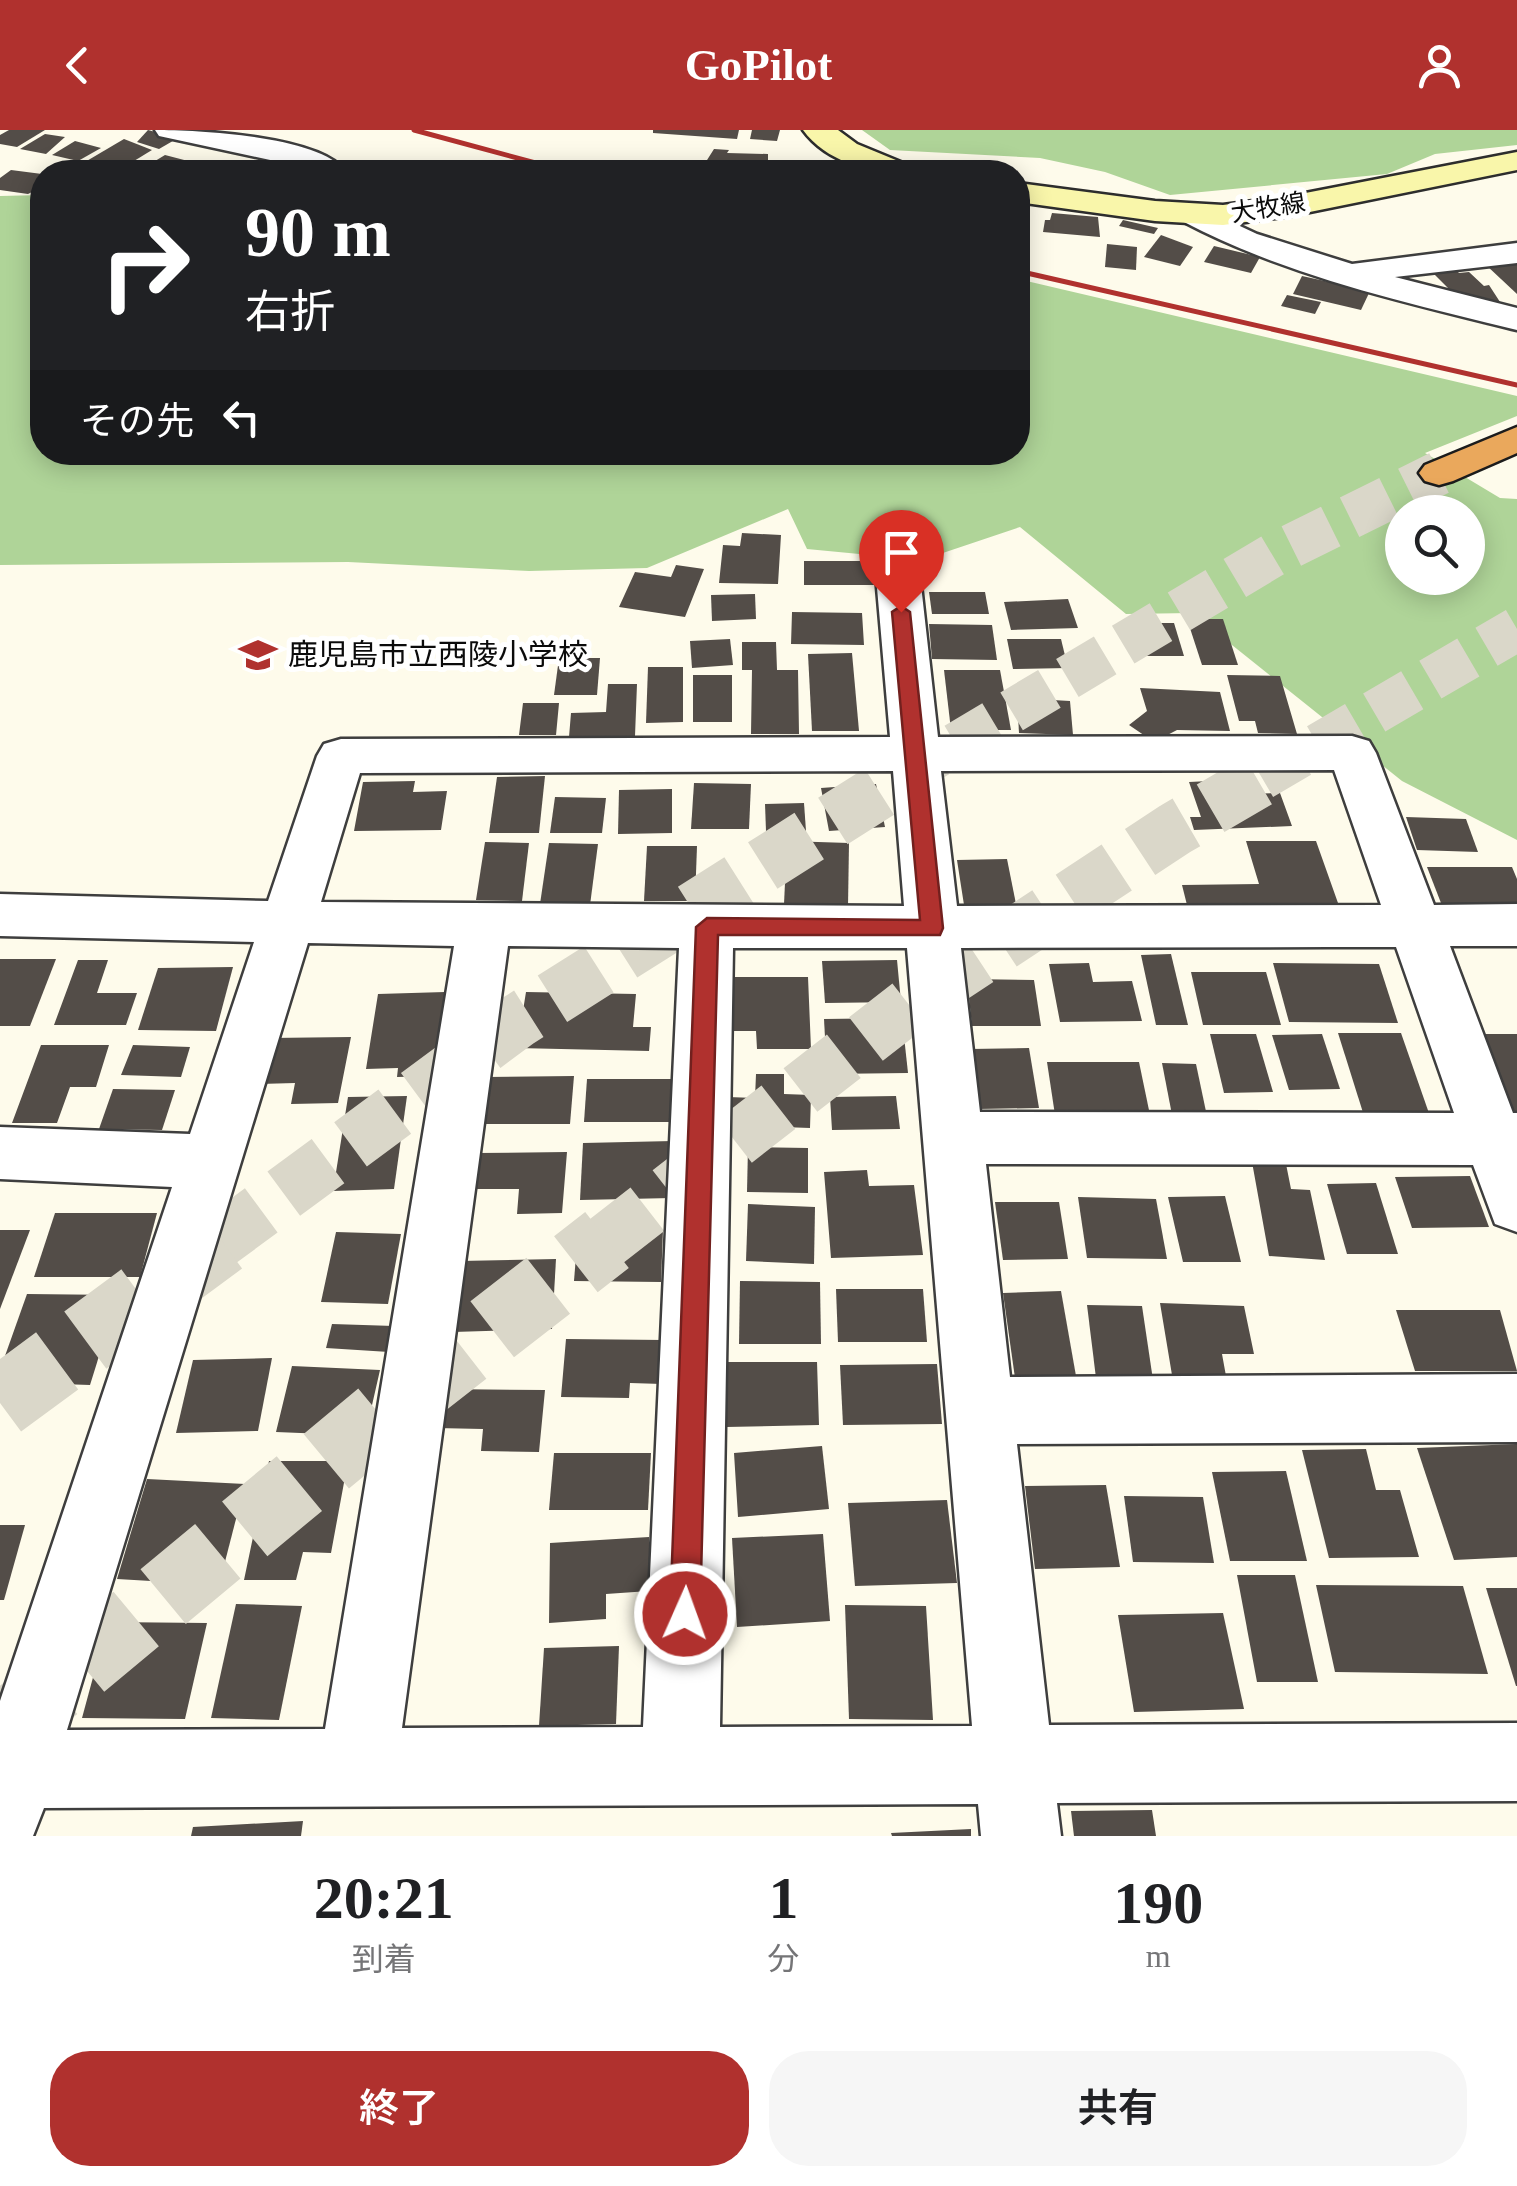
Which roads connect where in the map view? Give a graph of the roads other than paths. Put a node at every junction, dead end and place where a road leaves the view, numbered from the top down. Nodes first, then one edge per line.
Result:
1 (170, 130) edge
2 (818, 130) edge
3 (311, 160) edge
4 (869, 160) edge
5 (1517, 161) edge
6 (1030, 194) edge
7 (1196, 215) junction
8 (1517, 253) edge
9 (1346, 273) junction
10 (1517, 319) edge
11 (1517, 439) edge
12 (1439, 473) tunnel mouth
13 (898, 576) dead end
14 (915, 755) junction
15 (0, 915) edge
16 (287, 924) junction
17 (1517, 925) edge
18 (484, 926) junction
19 (1415, 926) junction
20 (707, 927) junction
21 (932, 928) junction
22 (952, 1138) junction
23 (1505, 1138) edge
24 (0, 1153) edge
25 (212, 1162) junction
26 (1517, 1204) edge
27 (1517, 1408) edge
28 (978, 1410) junction
29 (1517, 1762) edge
30 (680, 1766) junction
31 (358, 1767) junction
32 (8, 1794) edge
33 (1017, 1800) edge

1 - 3 street
2 - 4 street
5 - 7 street, 大牧線
6 - 7 street, 大牧線
7 - 9 street
8 - 9 street
9 - 10 street
11 - 12 highway
13 - 14 street
14 - 16 street
14 - 19 street
14 - 21 street
15 - 16 street
16 - 18 street
16 - 25 street
17 - 19 street
18 - 20 street
18 - 31 street
19 - 21 street
19 - 23 street
20 - 21 street
20 - 30 street
21 - 22 street
22 - 23 street
22 - 28 street
23 - 26 street
24 - 25 street
25 - 32 street
27 - 28 street
28 - 33 street
29 - 33 street
30 - 31 street
30 - 33 street
31 - 32 street

